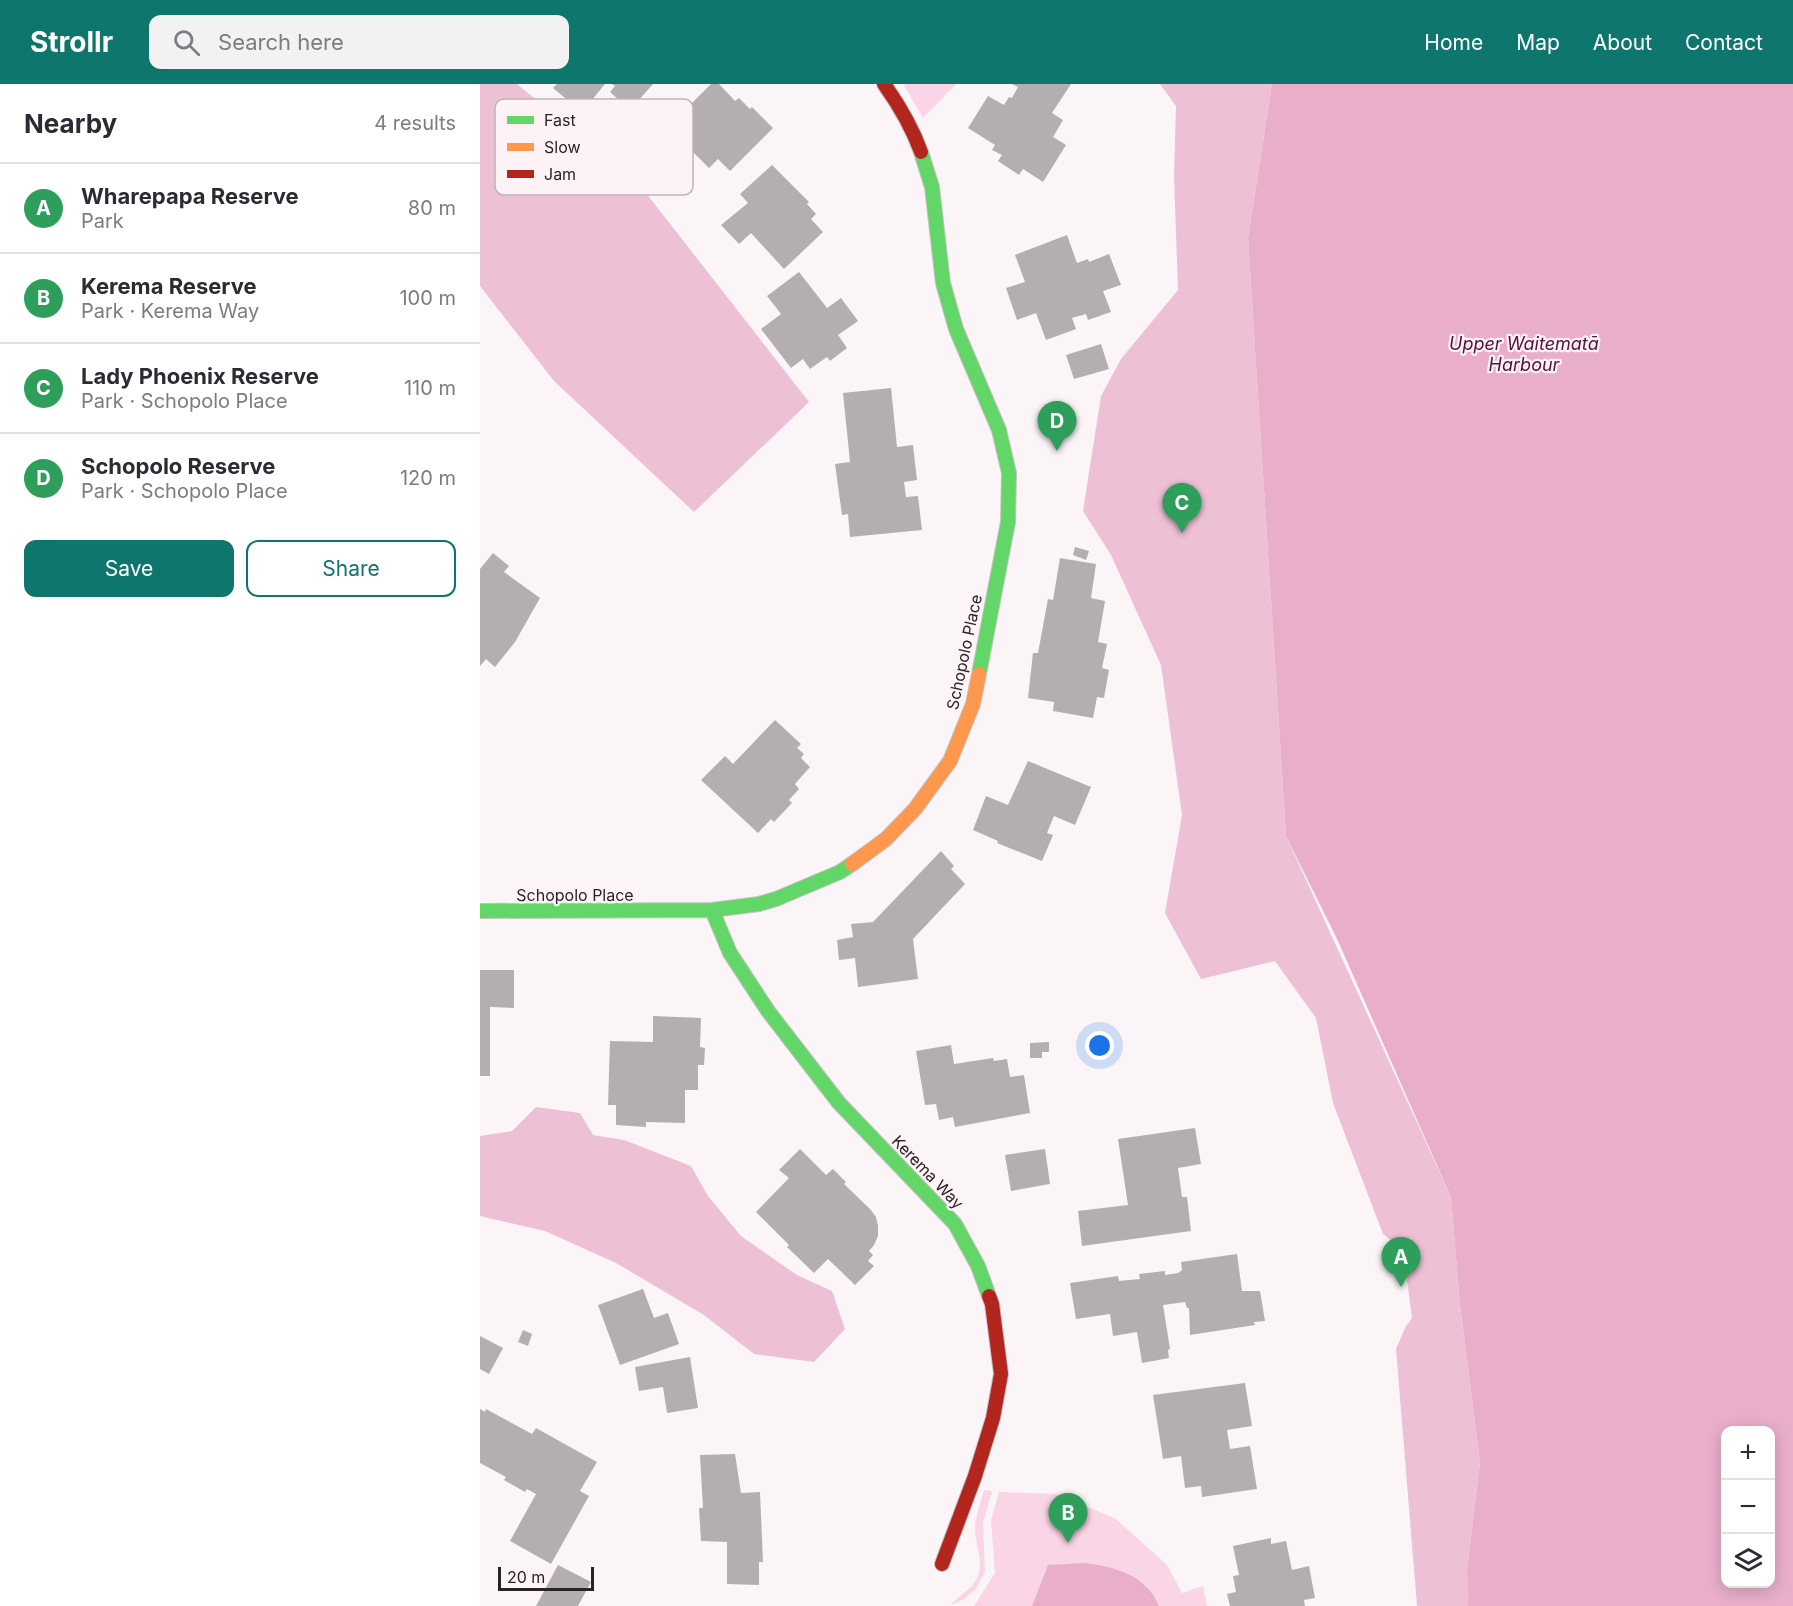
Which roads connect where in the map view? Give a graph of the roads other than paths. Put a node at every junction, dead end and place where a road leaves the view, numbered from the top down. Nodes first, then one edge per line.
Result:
1 (884, 84) edge
2 (712, 910) junction
3 (480, 911) edge
4 (942, 1564) dead end

1 - 2 street, Schopolo Place
2 - 3 street, Schopolo Place
2 - 4 street, Kerema Way

